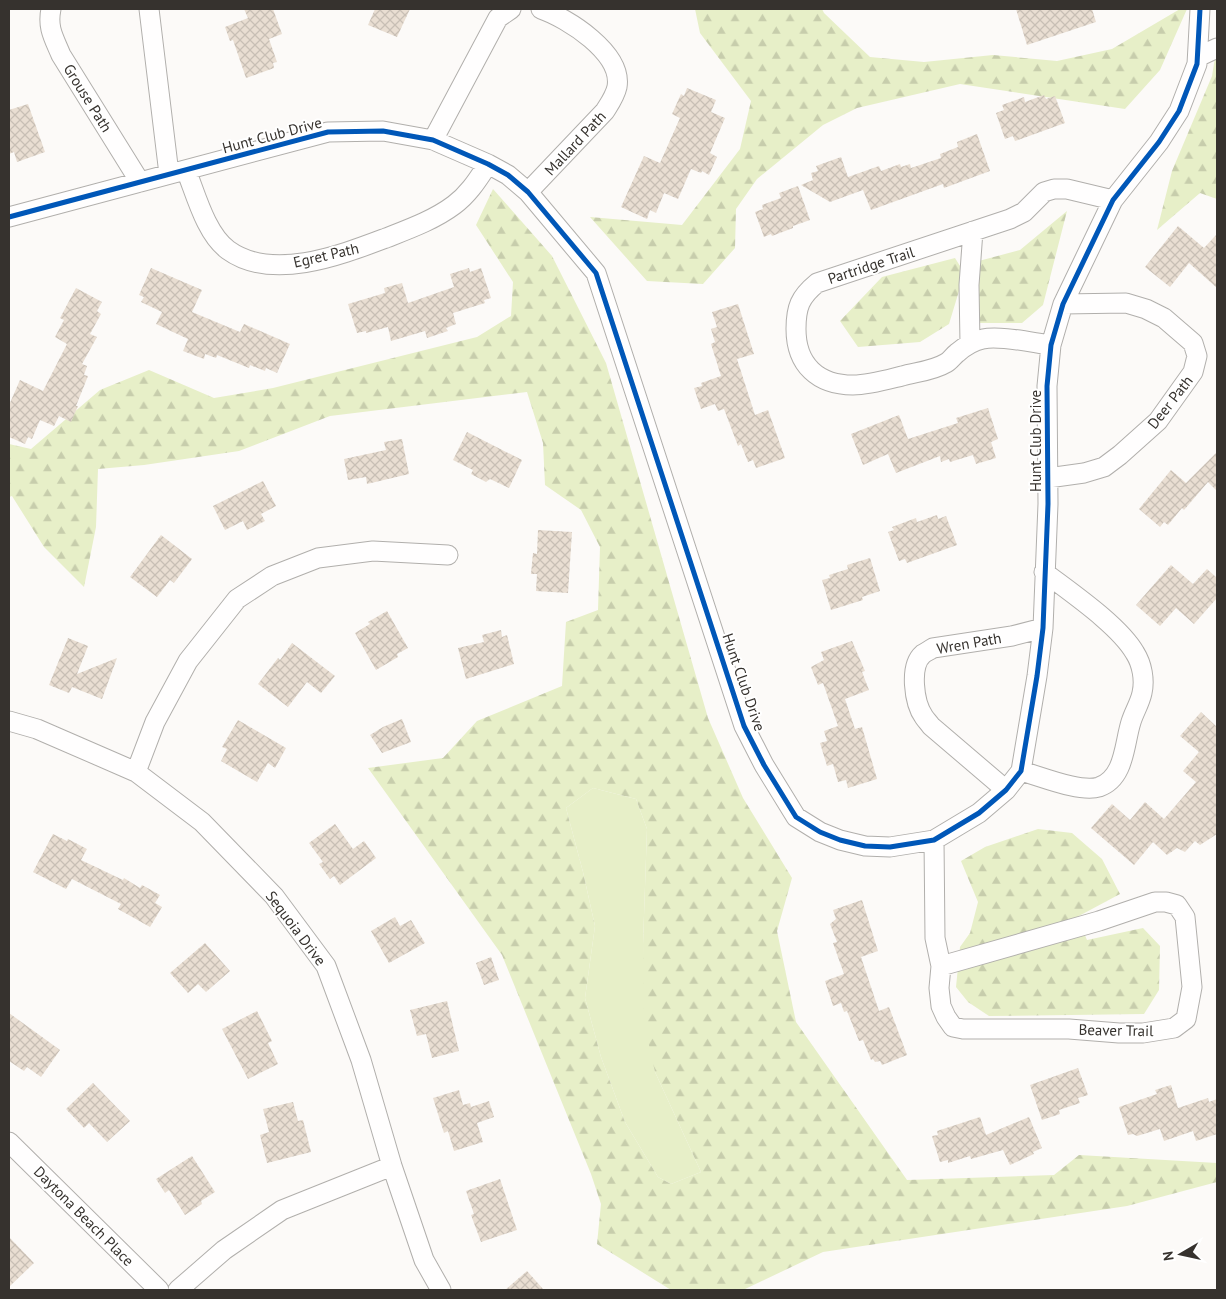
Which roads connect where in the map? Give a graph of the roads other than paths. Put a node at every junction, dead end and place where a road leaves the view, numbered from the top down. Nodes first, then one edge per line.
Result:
1 (52, 9) edge
2 (149, 9) edge
3 (512, 9) edge
4 (540, 9) edge
5 (1200, 9) edge
6 (1217, 48) edge
7 (1198, 57) junction
8 (433, 140) junction
9 (488, 164) junction
10 (178, 172) junction
11 (140, 182) junction
12 (528, 192) junction
13 (1112, 200) junction
14 (9, 217) edge
15 (973, 231) junction
16 (1063, 304) junction
17 (970, 343) junction
18 (1051, 345) junction
19 (1048, 478) junction
20 (448, 555) dead end
21 (1044, 572) junction
22 (1043, 628) junction
23 (9, 721) edge
24 (1021, 771) junction
25 (136, 772) junction
26 (1006, 790) junction
27 (934, 840) junction
28 (941, 966) junction
29 (9, 1142) edge
30 (392, 1166) junction
31 (158, 1290) edge
32 (178, 1290) edge
33 (441, 1290) edge

1 - 11 street, Grouse Path
2 - 10 street
3 - 8 street
4 - 12 street, Mallard Path
5 - 7 street, Hunt Club Drive
6 - 7 street
7 - 13 street, Hunt Club Drive
8 - 9 street, Hunt Club Drive
8 - 10 street, Hunt Club Drive
9 - 10 street, Egret Path
9 - 12 street, Hunt Club Drive
10 - 11 street, Hunt Club Drive
11 - 14 street, Hunt Club Drive
12 - 27 street, Hunt Club Drive
13 - 15 street, Partridge Trail
13 - 16 street, Hunt Club Drive
15 - 17 street
15 - 17 street, Partridge Trail
16 - 18 street, Hunt Club Drive
16 - 19 street, Deer Path
17 - 18 street, Partridge Trail
18 - 19 street, Hunt Club Drive
19 - 21 street, Hunt Club Drive
20 - 25 street
21 - 22 street, Hunt Club Drive
21 - 24 street
22 - 24 street, Hunt Club Drive
22 - 26 street, Wren Path
23 - 25 street, Sequoia Drive
24 - 26 street, Hunt Club Drive
25 - 30 street, Sequoia Drive
26 - 27 street, Hunt Club Drive
27 - 28 street
28 - 28 street, Beaver Trail
29 - 31 street, Daytona Beach Place
30 - 32 street
30 - 33 street, Sequoia Drive

